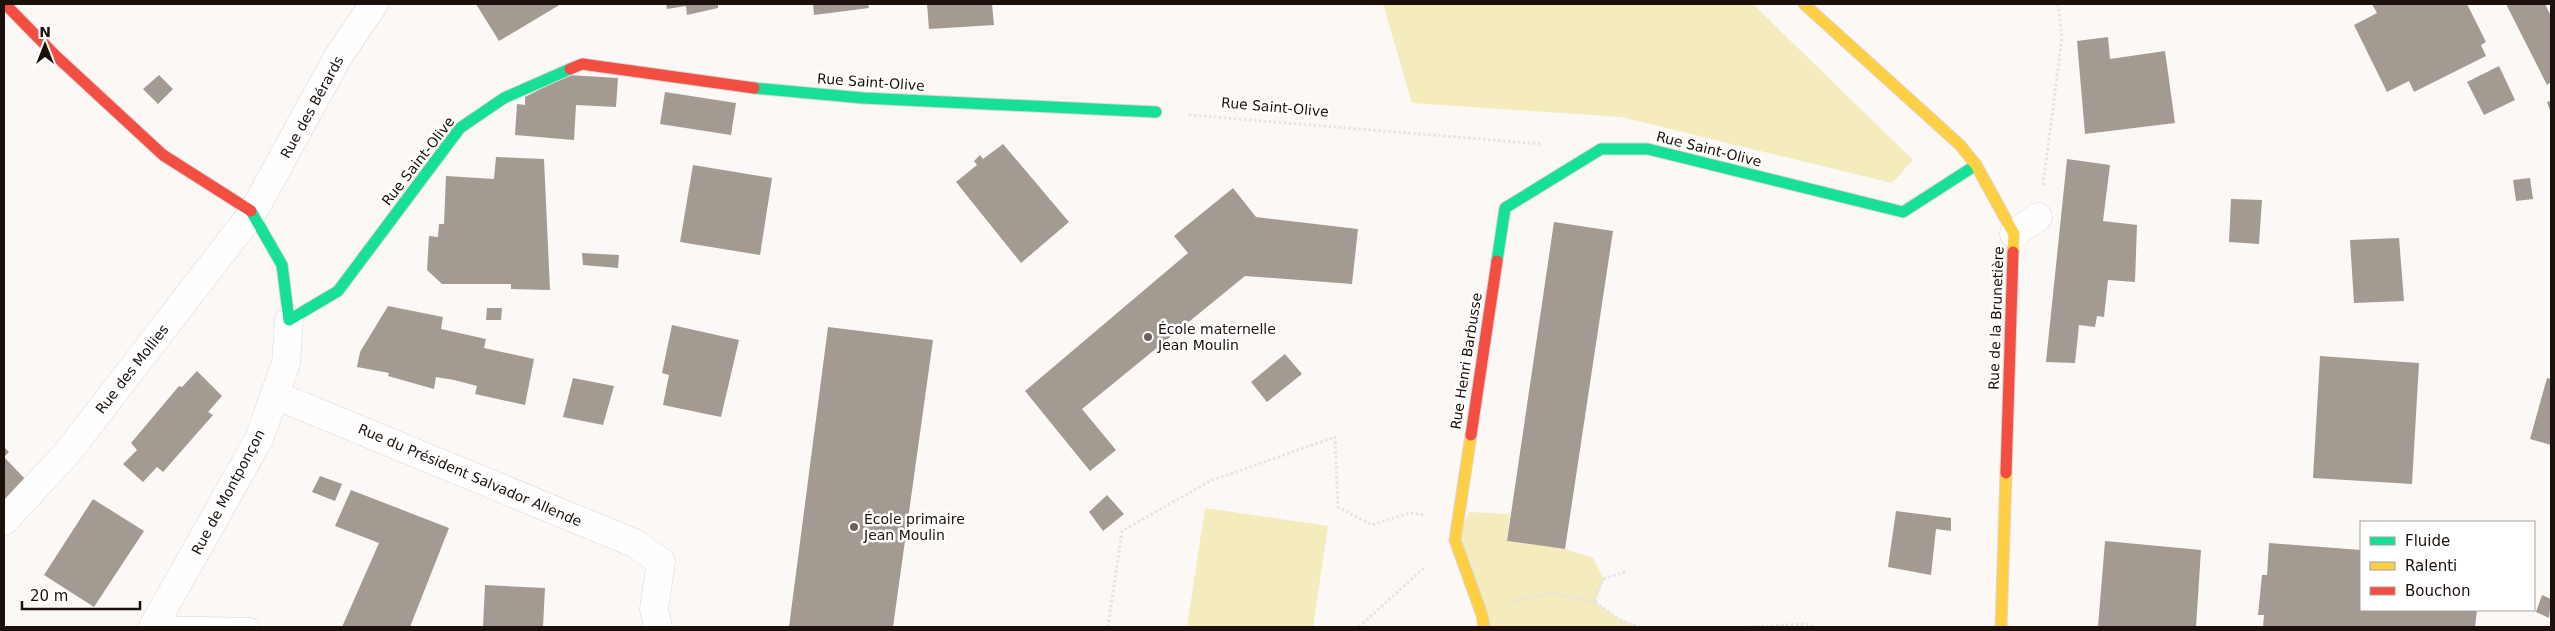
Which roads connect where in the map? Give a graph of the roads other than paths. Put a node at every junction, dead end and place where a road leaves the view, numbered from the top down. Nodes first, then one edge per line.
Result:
1 (5, 4) edge
2 (374, 4) edge
3 (1804, 4) edge
4 (1156, 112) road end
5 (1601, 149) joint
6 (1976, 164) junction
7 (253, 212) junction
8 (2038, 218) road end
9 (2014, 234) junction
10 (289, 320) junction
11 (275, 395) junction
12 (4, 521) edge
13 (154, 626) edge
14 (250, 627) edge
15 (658, 627) edge
16 (1484, 627) edge
17 (2001, 627) edge

1 - 7 street
2 - 7 street, Rue des Bérards
3 - 6 street, Rue de la Brunetière
4 - 10 street, Rue Saint-Olive
5 - 6 street, Rue Saint-Olive
5 - 16 street, Rue Henri Barbusse
6 - 9 street, Rue de la Brunetière
7 - 10 street
7 - 12 street, Rue des Mollies
8 - 9 street
9 - 17 street, Rue de la Brunetière
10 - 11 street, Rue de Montponçon
11 - 13 street, Rue de Montponçon
11 - 15 street, Rue du Président Salvador Allende
13 - 14 lane

